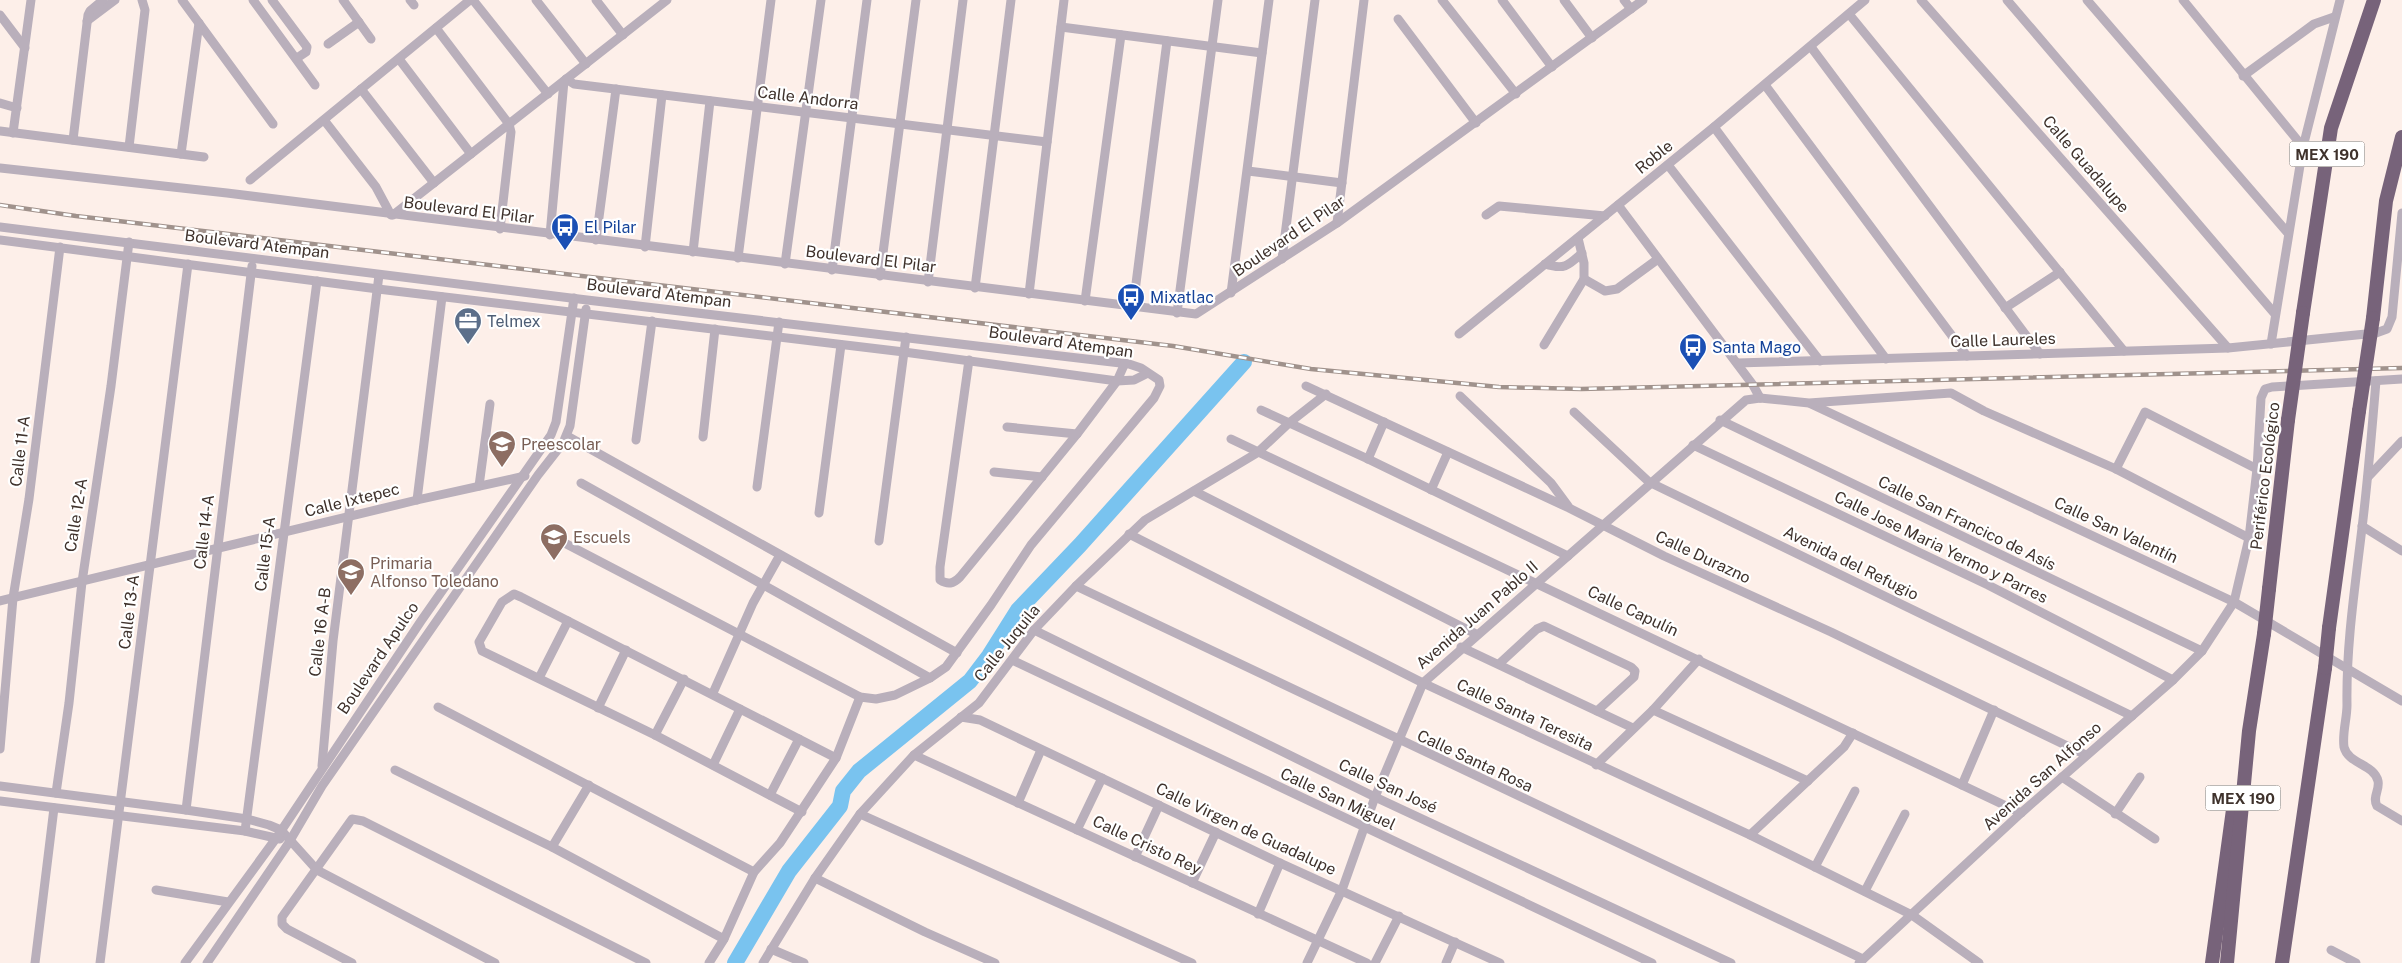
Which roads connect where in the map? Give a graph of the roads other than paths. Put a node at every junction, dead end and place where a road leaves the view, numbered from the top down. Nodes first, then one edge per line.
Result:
1 (31, 0) edge
2 (103, 0) edge
3 (115, 0) edge
4 (142, 0) edge
5 (182, 0) edge
6 (253, 0) edge
7 (272, 0) edge
8 (343, 0) edge
9 (472, 0) edge
10 (536, 0) edge
11 (596, 0) edge
12 (771, 0) edge
13 (821, 0) edge
14 (867, 0) edge
15 (916, 0) edge
16 (963, 0) edge
17 (1011, 0) edge
18 (1064, 0) edge
19 (1218, 0) edge
20 (1269, 0) edge
21 (1315, 0) edge
22 (1364, 0) edge
23 (1442, 0) edge
24 (1502, 0) edge
25 (1564, 0) edge
26 (1624, 0) edge
27 (1643, 0) edge
28 (1865, 0) edge
29 (1921, 0) edge
30 (2007, 0) edge
31 (2087, 0) edge
32 (2183, 0) edge
33 (2340, 0) edge
34 (2374, 0) edge
35 (661, 2) edge
36 (1631, 9) junction
37 (1849, 14) junction
38 (0, 15) edge
39 (2334, 17) junction
40 (1398, 19) dead end
41 (87, 21) junction
42 (359, 22) junction
43 (199, 23) junction
44 (1061, 27) junction
45 (436, 28) junction
46 (622, 35) junction
47 (1121, 35) junction
48 (1592, 38) junction
49 (371, 39) dead end
50 (1167, 41) junction
51 (328, 44) dead end
52 (1212, 47) junction
53 (1811, 47) junction
54 (24, 48) junction
55 (1262, 53) junction
56 (297, 58) junction
57 (399, 59) junction
58 (586, 64) junction
59 (1552, 68) junction
60 (2242, 76) junction
61 (565, 80) junction
62 (315, 85) dead end
63 (1765, 86) junction
64 (362, 89) junction
65 (616, 89) junction
66 (548, 94) junction
67 (1516, 94) junction
68 (662, 95) junction
69 (710, 101) junction
70 (0, 103) edge
71 (758, 107) junction
72 (17, 108) junction
73 (806, 113) junction
74 (852, 118) junction
75 (324, 120) junction
76 (1476, 123) junction
77 (273, 124) dead end
78 (509, 124) junction
79 (900, 124) junction
80 (1714, 127) junction
81 (947, 130) junction
82 (0, 131) edge
83 (13, 133) junction
84 (994, 136) junction
85 (2402, 137) edge
86 (73, 140) junction
87 (1047, 142) junction
88 (129, 147) junction
89 (2303, 147) junction
90 (181, 154) junction
91 (471, 154) junction
92 (204, 156) dead end
93 (1668, 165) junction
94 (0, 168) edge
95 (1248, 171) junction
96 (1293, 177) junction
97 (250, 180) dead end
98 (434, 183) junction
99 (1342, 183) junction
100 (1618, 205) junction
101 (2402, 213) edge
102 (392, 215) junction
103 (1486, 215) dead end
104 (1605, 216) junction
105 (1337, 223) junction
106 (0, 229) edge
107 (500, 229) junction
108 (2287, 232) junction
109 (550, 235) junction
110 (1578, 238) junction
111 (0, 240) edge
112 (596, 240) junction
113 (129, 242) junction
114 (645, 246) junction
115 (60, 247) junction
116 (693, 252) junction
117 (1582, 253) junction
118 (127, 256) junction
119 (253, 258) junction
120 (738, 258) junction
121 (1282, 259) junction
122 (1658, 259) junction
123 (188, 264) junction
124 (785, 264) junction
125 (1545, 264) junction
126 (832, 270) junction
127 (252, 271) junction
128 (2060, 272) junction
129 (379, 274) junction
130 (880, 276) junction
131 (1584, 279) junction
132 (317, 281) junction
133 (928, 282) junction
134 (975, 288) junction
135 (378, 289) junction
136 (1231, 293) junction
137 (1029, 294) junction
138 (442, 297) junction
139 (574, 298) junction
140 (587, 300) junction
141 (1085, 301) junction
142 (1133, 307) junction
143 (2005, 308) junction
144 (572, 312) junction
145 (1177, 313) junction
146 (585, 314) junction
147 (2275, 314) junction
148 (652, 321) junction
149 (779, 322) junction
150 (715, 329) junction
151 (1459, 334) dead end
152 (777, 336) junction
153 (906, 338) junction
154 (841, 344) junction
155 (2271, 344) junction
156 (1544, 345) dead end
157 (2228, 348) junction
158 (2124, 351) junction
159 (904, 352) junction
160 (2040, 354) junction
161 (1967, 356) junction
162 (1886, 359) junction
163 (969, 360) junction
164 (1820, 361) junction
165 (1125, 363) junction
166 (1737, 363) junction
167 (1146, 374) junction
168 (2402, 379) edge
169 (1117, 381) junction
170 (2376, 381) junction
171 (1306, 386) dead end
172 (1326, 394) junction
173 (1460, 396) dead end
174 (1760, 398) junction
175 (1809, 403) junction
176 (490, 404) dead end
177 (1261, 410) dead end
178 (1574, 412) dead end
179 (1720, 420) junction
180 (1384, 422) junction
181 (1289, 423) junction
182 (1007, 427) dead end
183 (1077, 434) junction
184 (567, 436) junction
185 (703, 437) dead end
186 (1231, 439) dead end
187 (636, 440) dead end
188 (2402, 442) edge
189 (1693, 445) junction
190 (1448, 452) junction
191 (1257, 453) junction
192 (1368, 459) junction
193 (2116, 469) junction
194 (2257, 469) junction
195 (994, 472) dead end
196 (538, 475) junction
197 (522, 477) junction
198 (1042, 477) junction
199 (2368, 477) junction
200 (1650, 482) junction
201 (581, 483) dead end
202 (479, 486) junction
203 (757, 487) dead end
204 (1431, 490) junction
205 (1194, 492) junction
206 (417, 500) junction
207 (1569, 508) junction
208 (819, 513) dead end
209 (350, 517) junction
210 (1604, 526) junction
211 (2362, 526) junction
212 (283, 533) junction
213 (1129, 534) junction
214 (553, 538) dead end
215 (2249, 538) junction
216 (879, 540) dead end
217 (218, 548) junction
218 (2402, 551) edge
219 (780, 555) junction
220 (1568, 556) junction
221 (150, 565) junction
222 (82, 582) junction
223 (1537, 583) junction
224 (764, 584) junction
225 (1076, 586) junction
226 (13, 598) junction
227 (0, 601) edge
228 (2234, 602) junction
229 (568, 621) junction
230 (1034, 630) junction
231 (740, 633) junction
232 (1476, 634) junction
233 (1461, 647) junction
234 (626, 650) junction
235 (2202, 651) junction
236 (958, 653) junction
237 (1012, 660) junction
238 (1698, 660) junction
239 (1499, 664) junction
240 (2346, 667) junction
241 (539, 678) junction
242 (930, 678) junction
243 (684, 679) junction
244 (2174, 680) junction
245 (1423, 683) junction
246 (713, 693) junction
247 (860, 697) junction
248 (979, 702) junction
249 (2402, 702) edge
250 (438, 707) dead end
251 (598, 708) junction
252 (740, 709) junction
253 (1653, 710) junction
254 (1994, 710) junction
255 (1597, 711) junction
256 (2132, 716) junction
257 (961, 717) junction
258 (980, 720) junction
259 (1633, 728) junction
260 (2249, 731) junction
261 (1853, 733) junction
262 (655, 735) junction
263 (799, 739) junction
264 (1397, 740) junction
265 (0, 749) edge
266 (1041, 750) junction
267 (914, 755) junction
268 (2086, 755) junction
269 (836, 758) junction
270 (713, 765) junction
271 (1596, 765) junction
272 (322, 768) junction
273 (395, 770) dead end
274 (2062, 777) junction
275 (2140, 777) dead end
276 (1102, 778) junction
277 (1808, 781) junction
278 (590, 785) junction
279 (1962, 785) junction
280 (0, 786) edge
281 (322, 786) junction
282 (1856, 791) dead end
283 (56, 793) junction
284 (770, 795) junction
285 (1374, 796) junction
286 (122, 800) junction
287 (0, 801) edge
288 (1018, 803) junction
289 (1159, 805) junction
290 (54, 808) junction
291 (186, 810) junction
292 (802, 812) junction
293 (2021, 813) junction
294 (860, 814) junction
295 (1905, 814) dead end
296 (2115, 814) junction
297 (120, 816) junction
298 (247, 818) junction
299 (2402, 821) edge
300 (1363, 827) junction
301 (1077, 830) junction
302 (245, 831) junction
303 (1216, 832) junction
304 (279, 833) junction
305 (1750, 835) junction
306 (2155, 838) dead end
307 (291, 844) junction
308 (552, 847) junction
309 (1135, 857) junction
310 (1280, 863) junction
311 (1815, 868) junction
312 (317, 870) junction
313 (754, 872) junction
314 (815, 878) junction
315 (1192, 883) junction
316 (156, 890) dead end
317 (1342, 890) junction
318 (1865, 891) junction
319 (228, 902) junction
320 (1258, 914) junction
321 (1912, 915) junction
322 (1399, 916) junction
323 (2288, 920) junction
324 (724, 939) junction
325 (1318, 940) junction
326 (1455, 942) junction
327 (771, 949) junction
328 (2331, 950) dead end
329 (1861, 961) edge
330 (35, 963) edge
331 (100, 963) edge
332 (185, 963) edge
333 (207, 963) edge
334 (352, 963) edge
335 (495, 963) edge
336 (646, 963) edge
337 (709, 963) edge
338 (763, 963) edge
339 (804, 963) edge
340 (994, 963) edge
341 (1192, 963) edge
342 (1307, 963) edge
343 (1367, 963) edge
344 (1376, 963) edge
345 (1446, 963) edge
346 (1500, 963) edge
347 (1652, 963) edge
348 (1731, 963) edge
349 (1979, 963) edge
350 (2212, 963) edge
351 (2227, 963) edge
352 (2282, 963) edge
353 (2292, 963) edge
354 (2356, 963) edge

1 - 54 street
2 - 41 street
3 - 41 street
4 - 88 street
5 - 43 street
6 - 56 street
7 - 56 street
8 - 42 street
9 - 45 street
9 - 66 street
10 - 58 street
11 - 46 street
12 - 71 street
13 - 73 street
14 - 74 street
15 - 79 street
16 - 81 street
17 - 84 street
18 - 44 street
19 - 52 street
20 - 55 street
21 - 96 street
22 - 99 street
23 - 67 street
24 - 59 street
25 - 48 street
26 - 36 street
27 - 36 street, Boulevard El Pilar
28 - 37 street, Roble
29 - 157 street, Calle Guadalupe
30 - 147 street
31 - 108 street
32 - 60 street
33 - 39 street
34 - 260 highway, Periférico Ecológico / MEX 190, bridge
35 - 46 street
36 - 48 street, Boulevard El Pilar
37 - 53 street, Roble
37 - 128 street
38 - 54 street
39 - 60 street
39 - 89 street
40 - 76 street
41 - 86 street
42 - 49 street
42 - 51 street
43 - 77 street
43 - 90 street
44 - 47 street
44 - 87 street
45 - 57 street
45 - 78 street
46 - 58 street
47 - 50 street
47 - 141 street
48 - 59 street, Boulevard El Pilar
50 - 52 street
50 - 142 street
52 - 55 street
52 - 145 street
53 - 63 street, Roble
53 - 143 street
54 - 72 street
55 - 95 street
56 - 62 street
57 - 64 street
57 - 91 street
58 - 61 street
59 - 67 street, Boulevard El Pilar
60 - 89 street
61 - 65 street, Calle Andorra
61 - 66 street
61 - 109 street
63 - 80 street, Roble
63 - 161 street
64 - 75 street
64 - 98 street
65 - 68 street, Calle Andorra
65 - 112 street
66 - 78 street
67 - 76 street, Boulevard El Pilar
68 - 69 street, Calle Andorra
68 - 114 street
69 - 71 street, Calle Andorra
69 - 116 street
70 - 72 street
71 - 73 street, Calle Andorra
71 - 120 street
72 - 83 street
73 - 74 street, Calle Andorra
73 - 124 street
74 - 79 street, Calle Andorra
74 - 126 street
75 - 97 street
75 - 102 street
76 - 105 street, Boulevard El Pilar
78 - 91 street
78 - 107 street
79 - 81 street, Calle Andorra
79 - 130 street
80 - 93 street, Roble
80 - 162 street
81 - 84 street, Calle Andorra
81 - 133 street
82 - 83 street
83 - 86 street
84 - 87 street, Calle Andorra
84 - 134 street
85 - 323 highway, MEX 190, bridge
86 - 88 street
87 - 137 street
88 - 90 street
89 - 108 street
90 - 92 street
91 - 98 street
93 - 100 street, Roble
93 - 164 street
94 - 102 street, Boulevard El Pilar
95 - 96 street
95 - 136 street
96 - 99 street
96 - 121 street
98 - 102 street
99 - 105 street
100 - 104 street, Roble
100 - 122 street
101 - 155 street, Calle Laureles
102 - 107 street, Boulevard El Pilar
103 - 104 street
104 - 110 street, Roble
105 - 121 street, Boulevard El Pilar
106 - 113 street, Boulevard Atempan
107 - 109 street, Boulevard El Pilar
108 - 147 street
109 - 112 street, Boulevard El Pilar
110 - 117 street
110 - 125 street, Roble
111 - 115 street, Boulevard Atempan
112 - 114 street, Boulevard El Pilar
113 - 118 street, Calle 12-A
113 - 119 street, Boulevard Atempan
114 - 116 street, Boulevard El Pilar
115 - 118 street, Boulevard Atempan
115 - 226 street, Calle 11-A
116 - 120 street, Boulevard El Pilar
117 - 125 street
117 - 131 street
118 - 123 street, Boulevard Atempan
118 - 222 street, Calle 12-A
119 - 127 street, Calle 14-A
119 - 129 street, Boulevard Atempan
120 - 124 street, Boulevard El Pilar
121 - 136 street, Boulevard El Pilar
122 - 131 street
122 - 166 street
123 - 127 street, Boulevard Atempan
123 - 221 street, Calle 13-A
124 - 126 street, Boulevard El Pilar
125 - 151 street, Roble
126 - 130 street, Boulevard El Pilar
127 - 132 street, Boulevard Atempan
127 - 217 street, Calle 14-A
128 - 143 street
128 - 158 street
129 - 135 street, Calle 16 A-B
129 - 139 street, Boulevard Atempan
130 - 133 street, Boulevard El Pilar
131 - 156 street
132 - 135 street, Boulevard Atempan
132 - 212 street, Calle 15-A
133 - 134 street, Boulevard El Pilar
134 - 137 street, Boulevard El Pilar
135 - 138 street, Boulevard Atempan
135 - 209 street, Calle 16 A-B
136 - 145 street, Boulevard El Pilar
137 - 141 street, Boulevard El Pilar
138 - 144 street, Boulevard Atempan
138 - 206 street
139 - 140 street, Boulevard Atempan
139 - 144 street, Boulevard Apulco
140 - 146 street, Boulevard Apulco
140 - 149 street, Boulevard Atempan
141 - 142 street, Boulevard El Pilar
142 - 145 street, Boulevard El Pilar
143 - 160 street
144 - 146 street, Boulevard Atempan
144 - 197 street, Boulevard Apulco
146 - 148 street, Boulevard Atempan
146 - 184 street, Boulevard Apulco
147 - 155 street
148 - 150 street, Boulevard Atempan
148 - 187 street
149 - 152 street
149 - 153 street, Boulevard Atempan
150 - 152 street, Boulevard Atempan
150 - 185 street
152 - 154 street, Boulevard Atempan
152 - 203 street
153 - 159 street
153 - 165 street, Boulevard Atempan
154 - 159 street, Boulevard Atempan
154 - 208 street
155 - 157 street, Calle Laureles
157 - 158 street, Calle Laureles
158 - 160 street, Calle Laureles
159 - 163 street, Boulevard Atempan
159 - 216 street
160 - 161 street, Calle Laureles
161 - 162 street, Calle Laureles
162 - 164 street, Calle Laureles
163 - 169 street, Boulevard Atempan
163 - 198 street
164 - 166 street, Calle Laureles
165 - 167 street, Boulevard Atempan
165 - 169 street
166 - 174 street
167 - 169 street, Boulevard Atempan
167 - 236 street
168 - 170 street
169 - 183 street
170 - 194 street, Avenida San Alfonso
170 - 199 street
171 - 172 street, Calle Durazno
172 - 180 street, Calle Durazno
172 - 181 street, Calle Juquila
173 - 207 street
174 - 175 street
174 - 179 street, Avenida Juan Pablo II
175 - 193 street
175 - 228 street, Calle San Valentín
176 - 202 street
177 - 181 street
178 - 200 street, Avenida del Refugio
179 - 189 street, Avenida Juan Pablo II
179 - 235 street, Calle San Francico de Asís
180 - 190 street, Calle Durazno
180 - 192 street
181 - 191 street, Calle Juquila
181 - 192 street
182 - 183 street
183 - 198 street
184 - 196 street, Boulevard Apulco
184 - 219 street
186 - 191 street, Calle Capulín
188 - 199 street
189 - 200 street, Avenida Juan Pablo II
189 - 244 street, Calle Jose Maria Yermo y Parres
190 - 204 street
190 - 207 street, Calle Durazno
191 - 205 street, Calle Juquila
191 - 223 street, Calle Capulín
192 - 204 street
193 - 194 street
193 - 215 street
194 - 215 street, Avenida San Alfonso
195 - 198 street
196 - 197 street, Calle Ixtepec
196 - 281 street, Boulevard Apulco
197 - 202 street, Calle Ixtepec
197 - 272 street, Boulevard Apulco
199 - 211 street
200 - 210 street, Avenida Juan Pablo II
200 - 256 street, Avenida del Refugio
201 - 224 street
202 - 206 street, Calle Ixtepec
204 - 220 street
205 - 213 street, Calle Juquila
205 - 232 street
206 - 209 street, Calle Ixtepec
207 - 210 street, Calle Durazno
209 - 212 street, Calle Ixtepec
209 - 272 street, Calle 16 A-B
210 - 220 street, Avenida Juan Pablo II
210 - 254 street, Calle Durazno
211 - 218 street
211 - 240 street
212 - 217 street, Calle Ixtepec
212 - 298 street, Calle 15-A
213 - 225 street, Calle Juquila
213 - 245 street, Calle Santa Teresita
214 - 231 street
215 - 228 street, Avenida San Alfonso
217 - 221 street, Calle Ixtepec
217 - 291 street, Calle 14-A
219 - 224 street
219 - 236 street
220 - 223 street, Avenida Juan Pablo II
221 - 222 street, Calle Ixtepec
221 - 286 street, Calle 13-A
222 - 226 street, Calle Ixtepec
222 - 283 street, Calle 12-A
223 - 232 street, Avenida Juan Pablo II
223 - 238 street, Calle Capulín
224 - 231 street
224 - 242 street
225 - 230 street, Calle Juquila
225 - 264 street, Calle Santa Rosa
226 - 227 street, Calle Ixtepec
226 - 265 street, Calle 11-A
228 - 235 street, Avenida San Alfonso
228 - 240 street, Calle San Valentín
229 - 234 street
229 - 241 street
229 - 241 street
230 - 237 street, Calle Juquila
230 - 285 street, Calle San José
231 - 246 street
231 - 247 street
232 - 233 street, Avenida Juan Pablo II
233 - 239 street
233 - 245 street, Avenida Juan Pablo II
234 - 243 street
234 - 251 street
235 - 244 street, Avenida San Alfonso
236 - 242 street
237 - 248 street, Calle Juquila
237 - 300 street, Calle San Miguel
238 - 253 street
238 - 261 street, Calle Capulín
239 - 255 street
239 - 255 street
240 - 249 street, Calle San Valentín
240 - 299 street
241 - 251 street
242 - 247 street
243 - 246 street
243 - 262 street
244 - 256 street, Avenida San Alfonso
245 - 264 street, Avenida Juan Pablo II
245 - 271 street, Calle Santa Teresita
246 - 252 street
247 - 269 street
248 - 257 street, Calle Juquila
248 - 258 street
250 - 278 street
251 - 262 street
252 - 263 street
252 - 270 street
253 - 259 street
253 - 277 street
254 - 268 street, Calle Durazno
254 - 279 street
255 - 259 street
256 - 268 street, Avenida San Alfonso
257 - 258 street, Calle Virgen de Guadalupe
257 - 267 street, Calle Juquila
258 - 266 street, Calle Virgen de Guadalupe
259 - 271 street
260 - 350 highway
260 - 351 highway, Periférico Ecológico / MEX 190
261 - 277 street
261 - 279 street, Calle Capulín
262 - 270 street
263 - 269 street
263 - 284 street
264 - 285 street, Avenida Juan Pablo II
264 - 329 street, Calle Santa Rosa
266 - 276 street, Calle Virgen de Guadalupe
266 - 288 street
267 - 288 street, Calle Cristo Rey
267 - 294 street, Calle Juquila
268 - 274 street, Avenida San Alfonso
269 - 292 street
270 - 284 street
271 - 305 street, Calle Santa Teresita
272 - 281 street, Calle 16 A-B
272 - 304 street, Boulevard Apulco
273 - 308 street
274 - 293 street, Avenida San Alfonso
274 - 296 street
275 - 296 street
276 - 289 street, Calle Virgen de Guadalupe
276 - 301 street
277 - 305 street
278 - 308 street
278 - 313 street
279 - 293 street, Calle Capulín
280 - 283 street
281 - 307 street, Boulevard Apulco
282 - 311 street
283 - 286 street
284 - 292 street
285 - 300 street, Avenida Juan Pablo II
285 - 348 street, Calle San José
286 - 291 street
286 - 297 street, Calle 13-A
287 - 290 street
288 - 301 street, Calle Cristo Rey
289 - 303 street, Calle Virgen de Guadalupe
289 - 309 street
290 - 297 street
290 - 330 street
291 - 298 street
292 - 313 street
293 - 321 street, Avenida San Alfonso
294 - 314 street, Calle Juquila
294 - 341 street
295 - 318 street
296 - 306 street
297 - 302 street
297 - 331 street, Calle 13-A
298 - 302 street, Calle 15-A
298 - 304 street
300 - 317 street, Avenida Juan Pablo II
300 - 347 street, Calle San Miguel
301 - 309 street, Calle Cristo Rey
302 - 304 street
303 - 310 street, Calle Virgen de Guadalupe
303 - 315 street
304 - 307 street
304 - 319 street, Boulevard Apulco
305 - 311 street, Calle Santa Teresita
307 - 312 street
307 - 333 street, Boulevard Apulco
308 - 324 street
309 - 315 street, Calle Cristo Rey
310 - 317 street, Calle Virgen de Guadalupe
310 - 320 street
311 - 318 street, Calle Santa Teresita
312 - 334 street
312 - 335 street
312 - 336 street
313 - 324 street
314 - 327 street, Calle Juquila
314 - 340 street
315 - 320 street, Calle Cristo Rey
316 - 319 street
317 - 322 street, Calle Virgen de Guadalupe
317 - 325 street, Avenida Juan Pablo II
318 - 321 street, Calle Santa Teresita
319 - 332 street, Boulevard Apulco
320 - 325 street, Calle Cristo Rey
321 - 329 street, Avenida San Alfonso
321 - 349 street, Calle Santa Teresita
322 - 326 street, Calle Virgen de Guadalupe
322 - 344 street
323 - 352 highway, MEX 190
323 - 353 highway
324 - 337 street
325 - 342 street, Avenida Juan Pablo II
325 - 343 street, Calle Cristo Rey
326 - 345 street
326 - 346 street, Calle Virgen de Guadalupe
327 - 338 street, Calle Juquila
327 - 339 street
328 - 354 street

